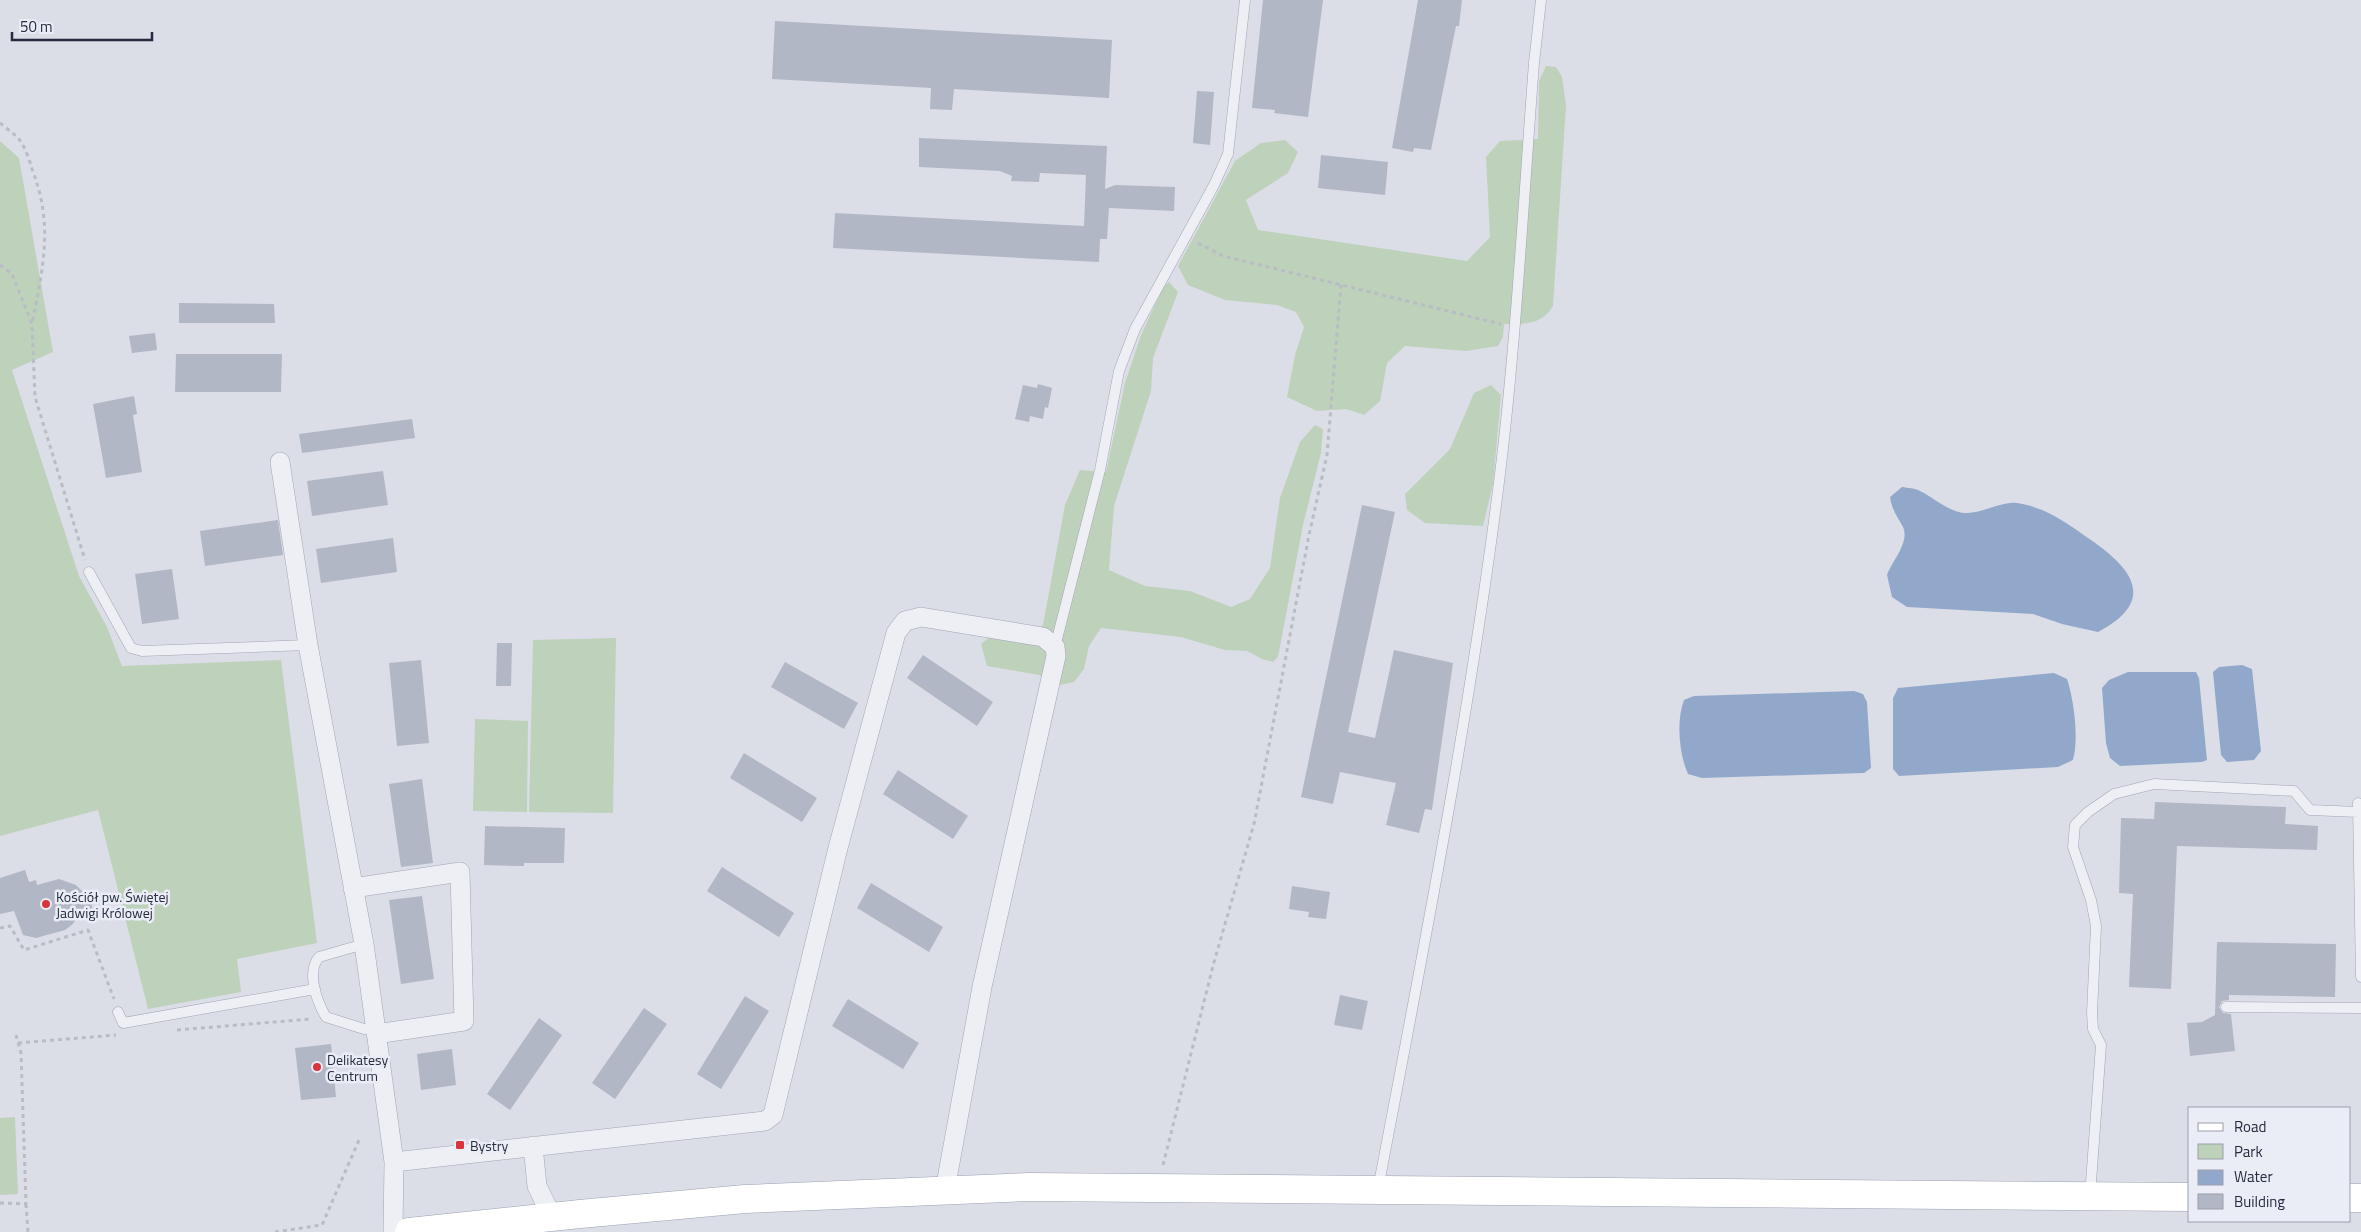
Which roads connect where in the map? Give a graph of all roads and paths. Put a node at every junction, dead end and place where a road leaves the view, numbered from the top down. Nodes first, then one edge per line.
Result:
1 (1245, 0) edge
2 (1541, 0) edge
3 (0, 123) edge
4 (1186, 236) junction
5 (0, 265) edge
6 (1341, 285) junction
7 (32, 324) junction
8 (1514, 328) junction
9 (280, 462) dead end
10 (89, 572) joint
11 (308, 644) junction
12 (1055, 647) junction
13 (353, 888) junction
14 (0, 928) edge
15 (364, 944) junction
16 (2361, 977) edge
17 (316, 989) junction
18 (2226, 1007) dead end
19 (2361, 1008) edge
20 (118, 1012) joint
21 (376, 1031) junction
22 (16, 1035) dead end
23 (359, 1140) dead end
24 (533, 1146) junction
25 (394, 1162) junction
26 (1158, 1188) junction
27 (945, 1190) junction
28 (1378, 1190) junction
29 (2090, 1197) junction
30 (2188, 1197) edge
31 (0, 1204) edge
32 (26, 1204) junction
33 (552, 1217) junction
34 (28, 1232) edge
35 (275, 1232) edge
36 (393, 1232) edge
37 (409, 1232) edge

1 - 4 lane
2 - 8 lane
3 - 7 path
4 - 6 path
4 - 12 lane
5 - 7 path
6 - 8 path
6 - 26 path
7 - 10 path
8 - 28 lane
9 - 11 street
10 - 11 lane
11 - 13 street
12 - 24 street
12 - 27 street
13 - 15 street
13 - 21 street
14 - 20 path
15 - 17 lane
15 - 21 street
16 - 29 lane
17 - 20 lane
17 - 21 lane
18 - 19 lane
21 - 25 street
22 - 32 path
23 - 35 path
24 - 25 street
24 - 33 street
25 - 36 street
26 - 27 main road
26 - 28 main road
27 - 33 main road
28 - 29 main road
29 - 30 main road
31 - 32 path
32 - 34 path
33 - 37 main road

